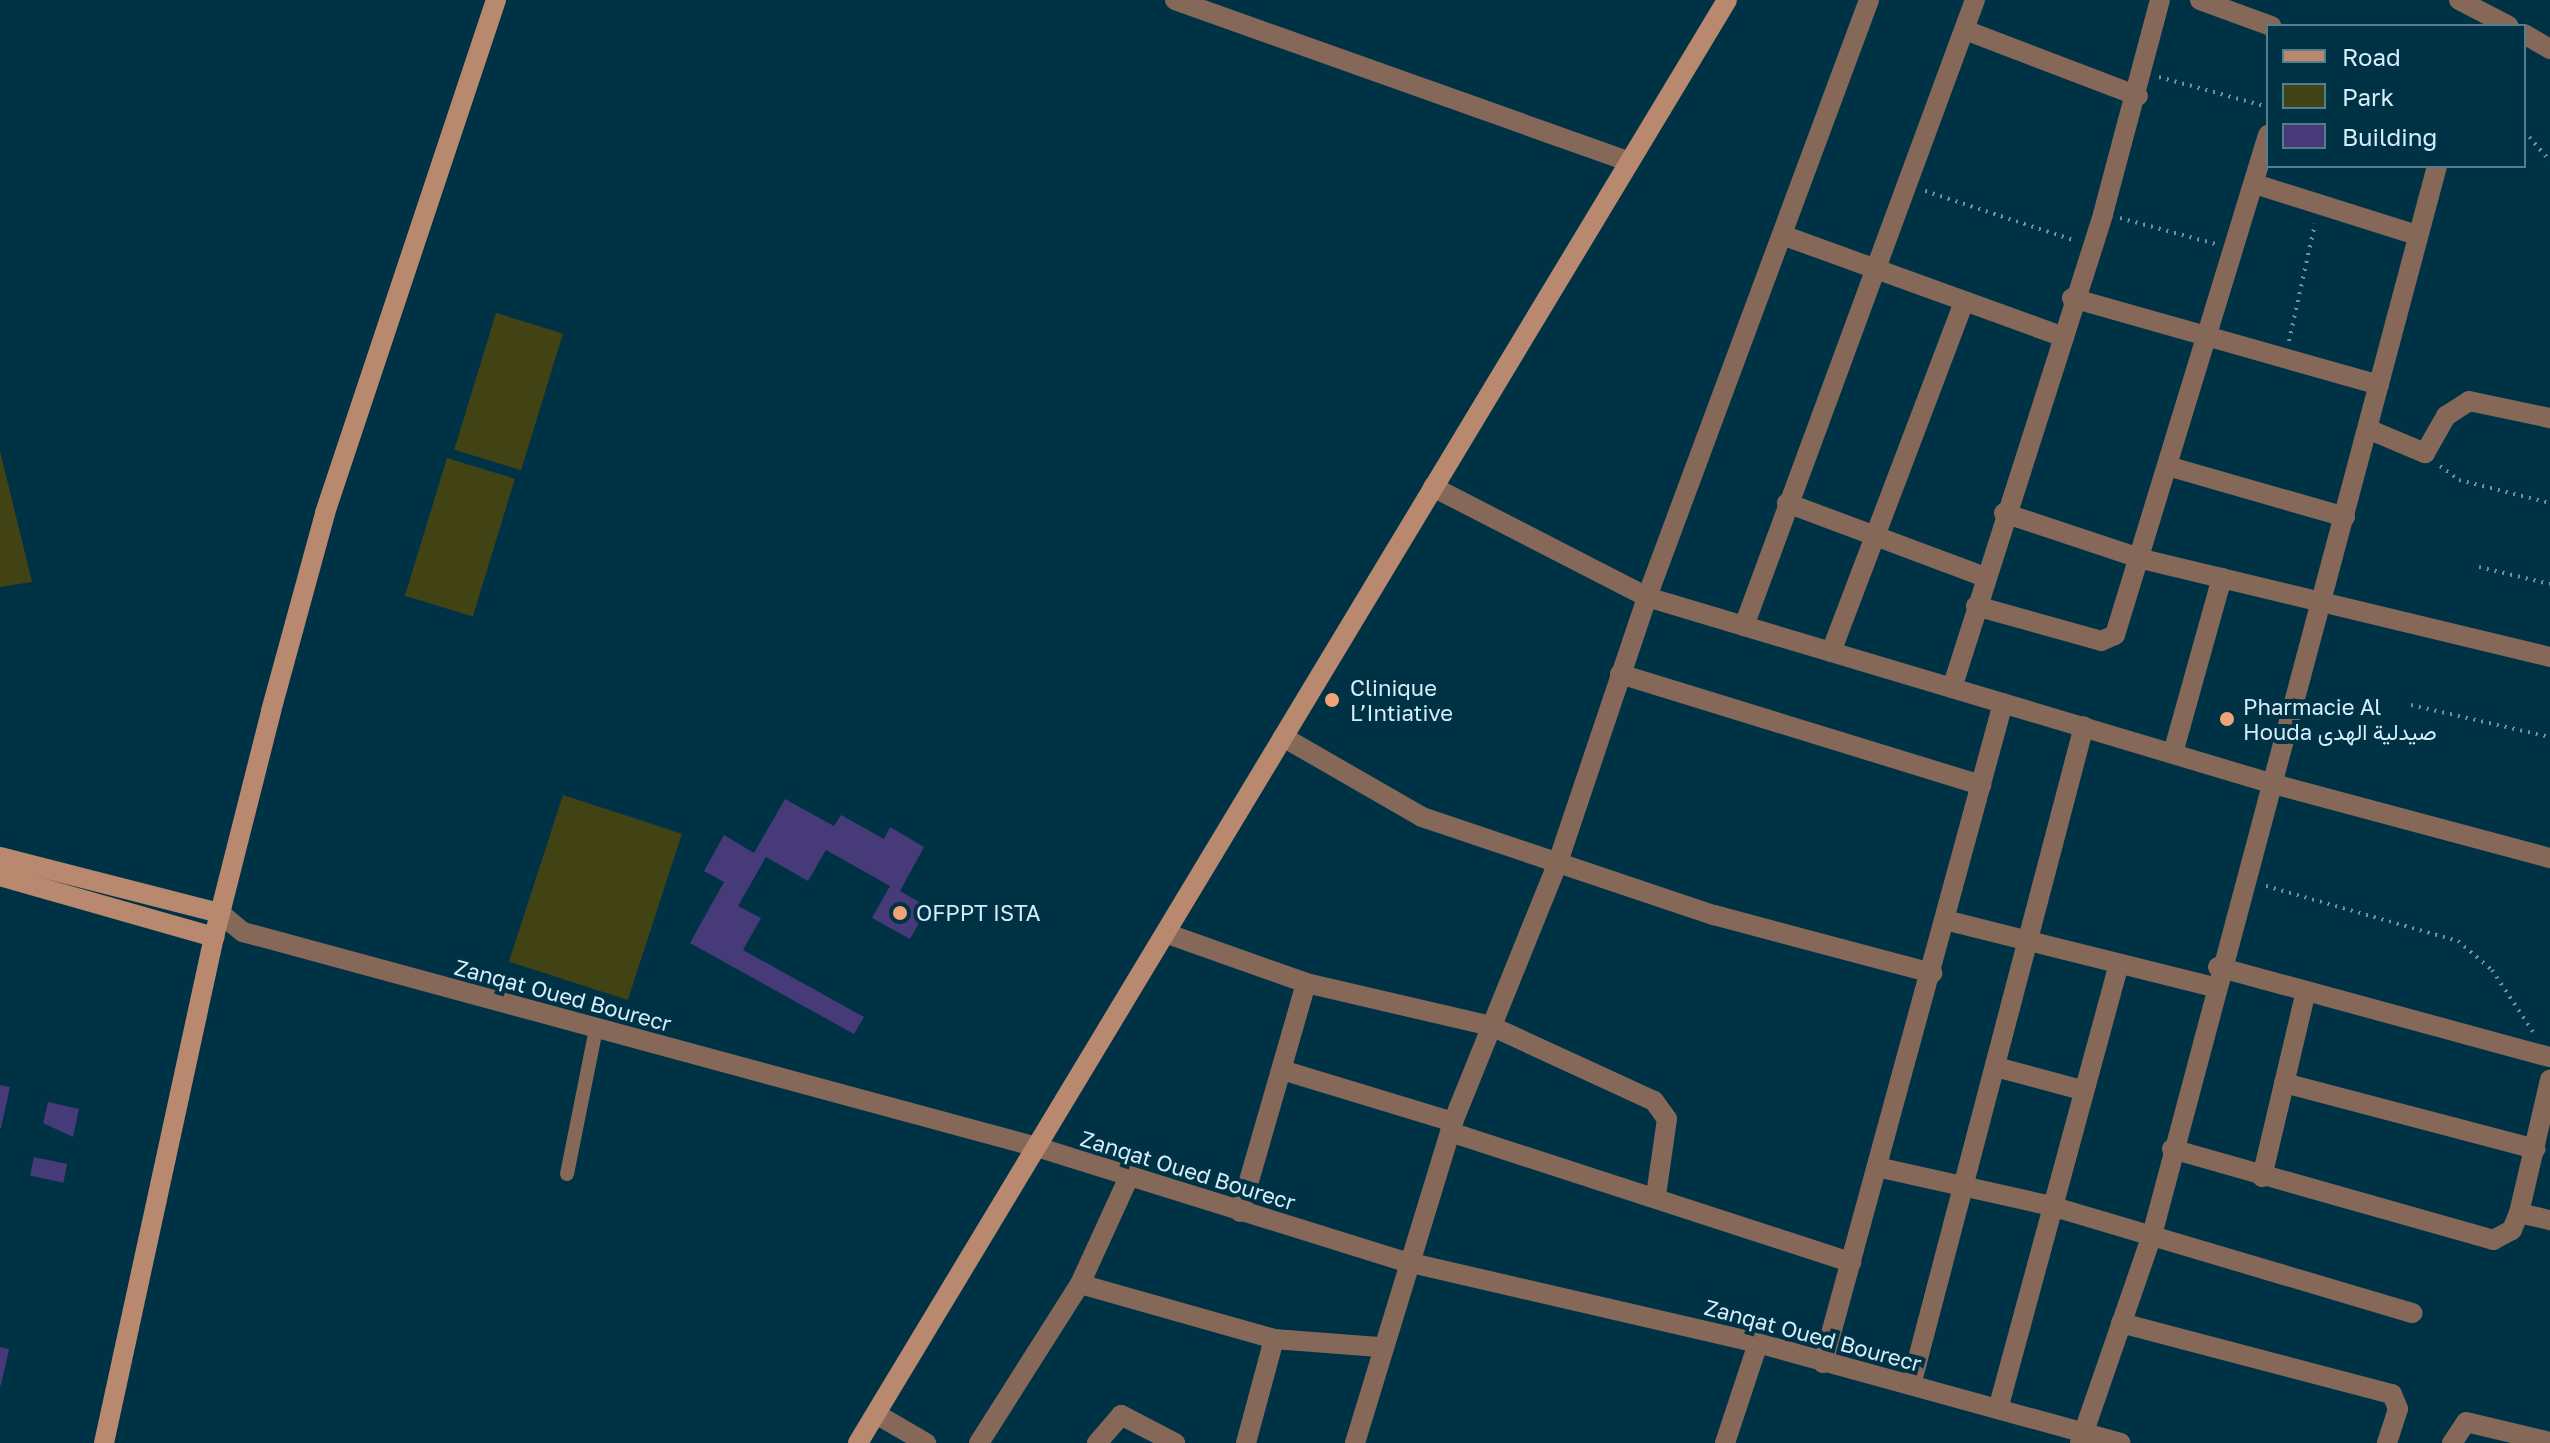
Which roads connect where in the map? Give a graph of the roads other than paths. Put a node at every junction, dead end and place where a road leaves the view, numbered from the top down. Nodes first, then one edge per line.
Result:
1 (496, 0) edge
2 (1175, 0) edge
3 (1727, 0) edge
4 (1869, 0) edge
5 (1975, 0) edge
6 (2200, 0) edge
7 (2459, 0) edge
8 (2157, 1) edge
9 (2488, 13) edge
10 (2266, 24) edge
11 (2506, 24) edge
12 (1965, 30) junction
13 (2526, 35) edge
14 (2550, 49) edge
15 (2138, 96) junction
16 (2266, 143) edge
17 (1626, 161) junction
18 (2436, 168) edge
19 (2255, 184) junction
20 (1782, 235) junction
21 (2417, 235) junction
22 (1875, 272) junction
23 (2072, 298) junction
24 (1963, 304) junction
25 (2210, 335) junction
26 (2064, 337) junction
27 (2379, 385) junction
28 (2550, 418) edge
29 (2370, 430) junction
30 (2171, 467) junction
31 (1433, 487) junction
32 (1787, 503) junction
33 (2004, 513) junction
34 (2345, 517) junction
35 (1876, 540) junction
36 (2142, 559) junction
37 (1985, 577) junction
38 (2222, 578) junction
39 (1647, 597) junction
40 (2322, 602) junction
41 (1976, 606) junction
42 (1744, 626) junction
43 (1831, 652) junction
44 (2550, 657) edge
45 (1620, 674) junction
46 (1952, 688) junction
47 (2003, 703) junction
48 (2084, 726) junction
49 (1283, 737) junction
50 (2173, 753) junction
51 (2270, 783) junction
52 (1981, 785) junction
53 (0, 857) edge
54 (2550, 858) edge
55 (1558, 862) junction
56 (0, 876) edge
57 (220, 913) junction
58 (1945, 920) junction
59 (243, 932) junction
60 (1168, 934) junction
61 (214, 937) junction
62 (2030, 939) junction
63 (2119, 964) junction
64 (1932, 973) junction
65 (2216, 977) junction
66 (1306, 983) junction
67 (2306, 991) junction
68 (1491, 1026) junction
69 (596, 1029) junction
70 (2550, 1057) edge
71 (1996, 1067) junction
72 (1282, 1070) junction
73 (2550, 1080) edge
74 (2284, 1083) junction
75 (2082, 1090) junction
76 (1452, 1127) junction
77 (1040, 1148) junction
78 (2172, 1149) junction
79 (2535, 1149) junction
80 (1877, 1167) junction
81 (567, 1174) dead end
82 (2262, 1177) junction
83 (1128, 1179) junction
84 (1961, 1187) junction
85 (1656, 1195) junction
86 (2051, 1206) junction
87 (1240, 1212) junction
88 (2519, 1213) junction
89 (2550, 1220) edge
90 (2152, 1235) junction
91 (1407, 1262) junction
92 (1851, 1262) junction
93 (1080, 1284) junction
94 (2412, 1313) dead end
95 (2121, 1323) junction
96 (1274, 1339) junction
97 (1758, 1343) junction
98 (1379, 1347) junction
99 (1823, 1363) junction
100 (1911, 1385) junction
101 (1998, 1409) junction
102 (876, 1414) junction
103 (2082, 1438) edge
104 (1729, 1442) edge
105 (2550, 1442) edge
106 (104, 1443) edge
107 (858, 1443) edge
108 (926, 1443) edge
109 (979, 1443) edge
110 (1097, 1443) edge
111 (1175, 1443) edge
112 (1246, 1443) edge
113 (1355, 1443) edge
114 (2120, 1443) edge
115 (2387, 1443) edge
116 (2452, 1443) edge

1 - 57 street
2 - 17 street
3 - 17 street
4 - 20 street
5 - 12 street
6 - 10 street
7 - 9 street
8 - 15 street
9 - 11 street
12 - 15 street
12 - 22 street
13 - 14 street
15 - 23 street
16 - 19 street
17 - 31 street
18 - 21 street
19 - 21 street
19 - 25 street
20 - 22 street
20 - 39 street
21 - 27 street
22 - 24 street
22 - 32 street
23 - 25 street
23 - 26 street
24 - 26 street
24 - 35 street
25 - 27 street
25 - 30 street
26 - 33 street
27 - 29 street
28 - 29 street
29 - 34 street
30 - 34 street
30 - 36 street
31 - 39 street
31 - 49 street
32 - 35 street
32 - 42 street
33 - 36 street
33 - 37 street
34 - 40 street
35 - 37 street
35 - 43 street
36 - 38 street
36 - 41 street
37 - 41 street
38 - 40 street
38 - 50 street
39 - 42 street
39 - 45 street
40 - 44 street
40 - 51 street
41 - 46 street
42 - 43 street
43 - 46 street
45 - 52 street
45 - 55 street
46 - 47 street
47 - 48 street
47 - 52 street
48 - 50 street
48 - 62 street
49 - 55 street
49 - 60 street
50 - 51 street
51 - 54 street
51 - 65 street
52 - 58 street
53 - 57 street
55 - 64 street
55 - 68 street
56 - 61 street
57 - 59 street, Zanqat Oued Bourecr
57 - 61 street
58 - 62 street
58 - 64 street
59 - 61 street, Zanqat Oued Bourecr
59 - 69 street, Zanqat Oued Bourecr
60 - 66 street
60 - 77 street
61 - 106 street
62 - 63 street
62 - 71 street
63 - 65 street
63 - 75 street
64 - 80 street
65 - 67 street
65 - 78 street
66 - 68 street
66 - 72 street
67 - 70 street
67 - 74 street
68 - 76 street
68 - 85 street
69 - 77 street, Zanqat Oued Bourecr
69 - 81 lane
71 - 75 street
71 - 84 street
72 - 76 street
72 - 87 street
73 - 79 street
74 - 79 street
74 - 82 street
75 - 86 street
76 - 85 street
76 - 91 street
77 - 83 street, Zanqat Oued Bourecr
77 - 102 street
78 - 82 street
78 - 90 street
79 - 88 street
80 - 84 street
80 - 92 street
82 - 88 street
83 - 87 street, Zanqat Oued Bourecr
83 - 93 street
84 - 86 street
84 - 100 street
85 - 92 street
86 - 90 street
86 - 101 street
87 - 91 street, Zanqat Oued Bourecr
88 - 89 street
90 - 94 street
90 - 95 street
91 - 97 street, Zanqat Oued Bourecr
91 - 98 street
92 - 99 street
93 - 96 street
93 - 109 street
95 - 103 street
95 - 115 street
96 - 98 street
96 - 112 street
97 - 99 street, Zanqat Oued Bourecr
97 - 104 street
98 - 113 street
99 - 100 street, Zanqat Oued Bourecr
100 - 101 street, Zanqat Oued Bourecr
101 - 103 street, Zanqat Oued Bourecr
102 - 107 street
102 - 108 street
103 - 114 street, Zanqat Oued Bourecr
105 - 116 street
110 - 111 street

